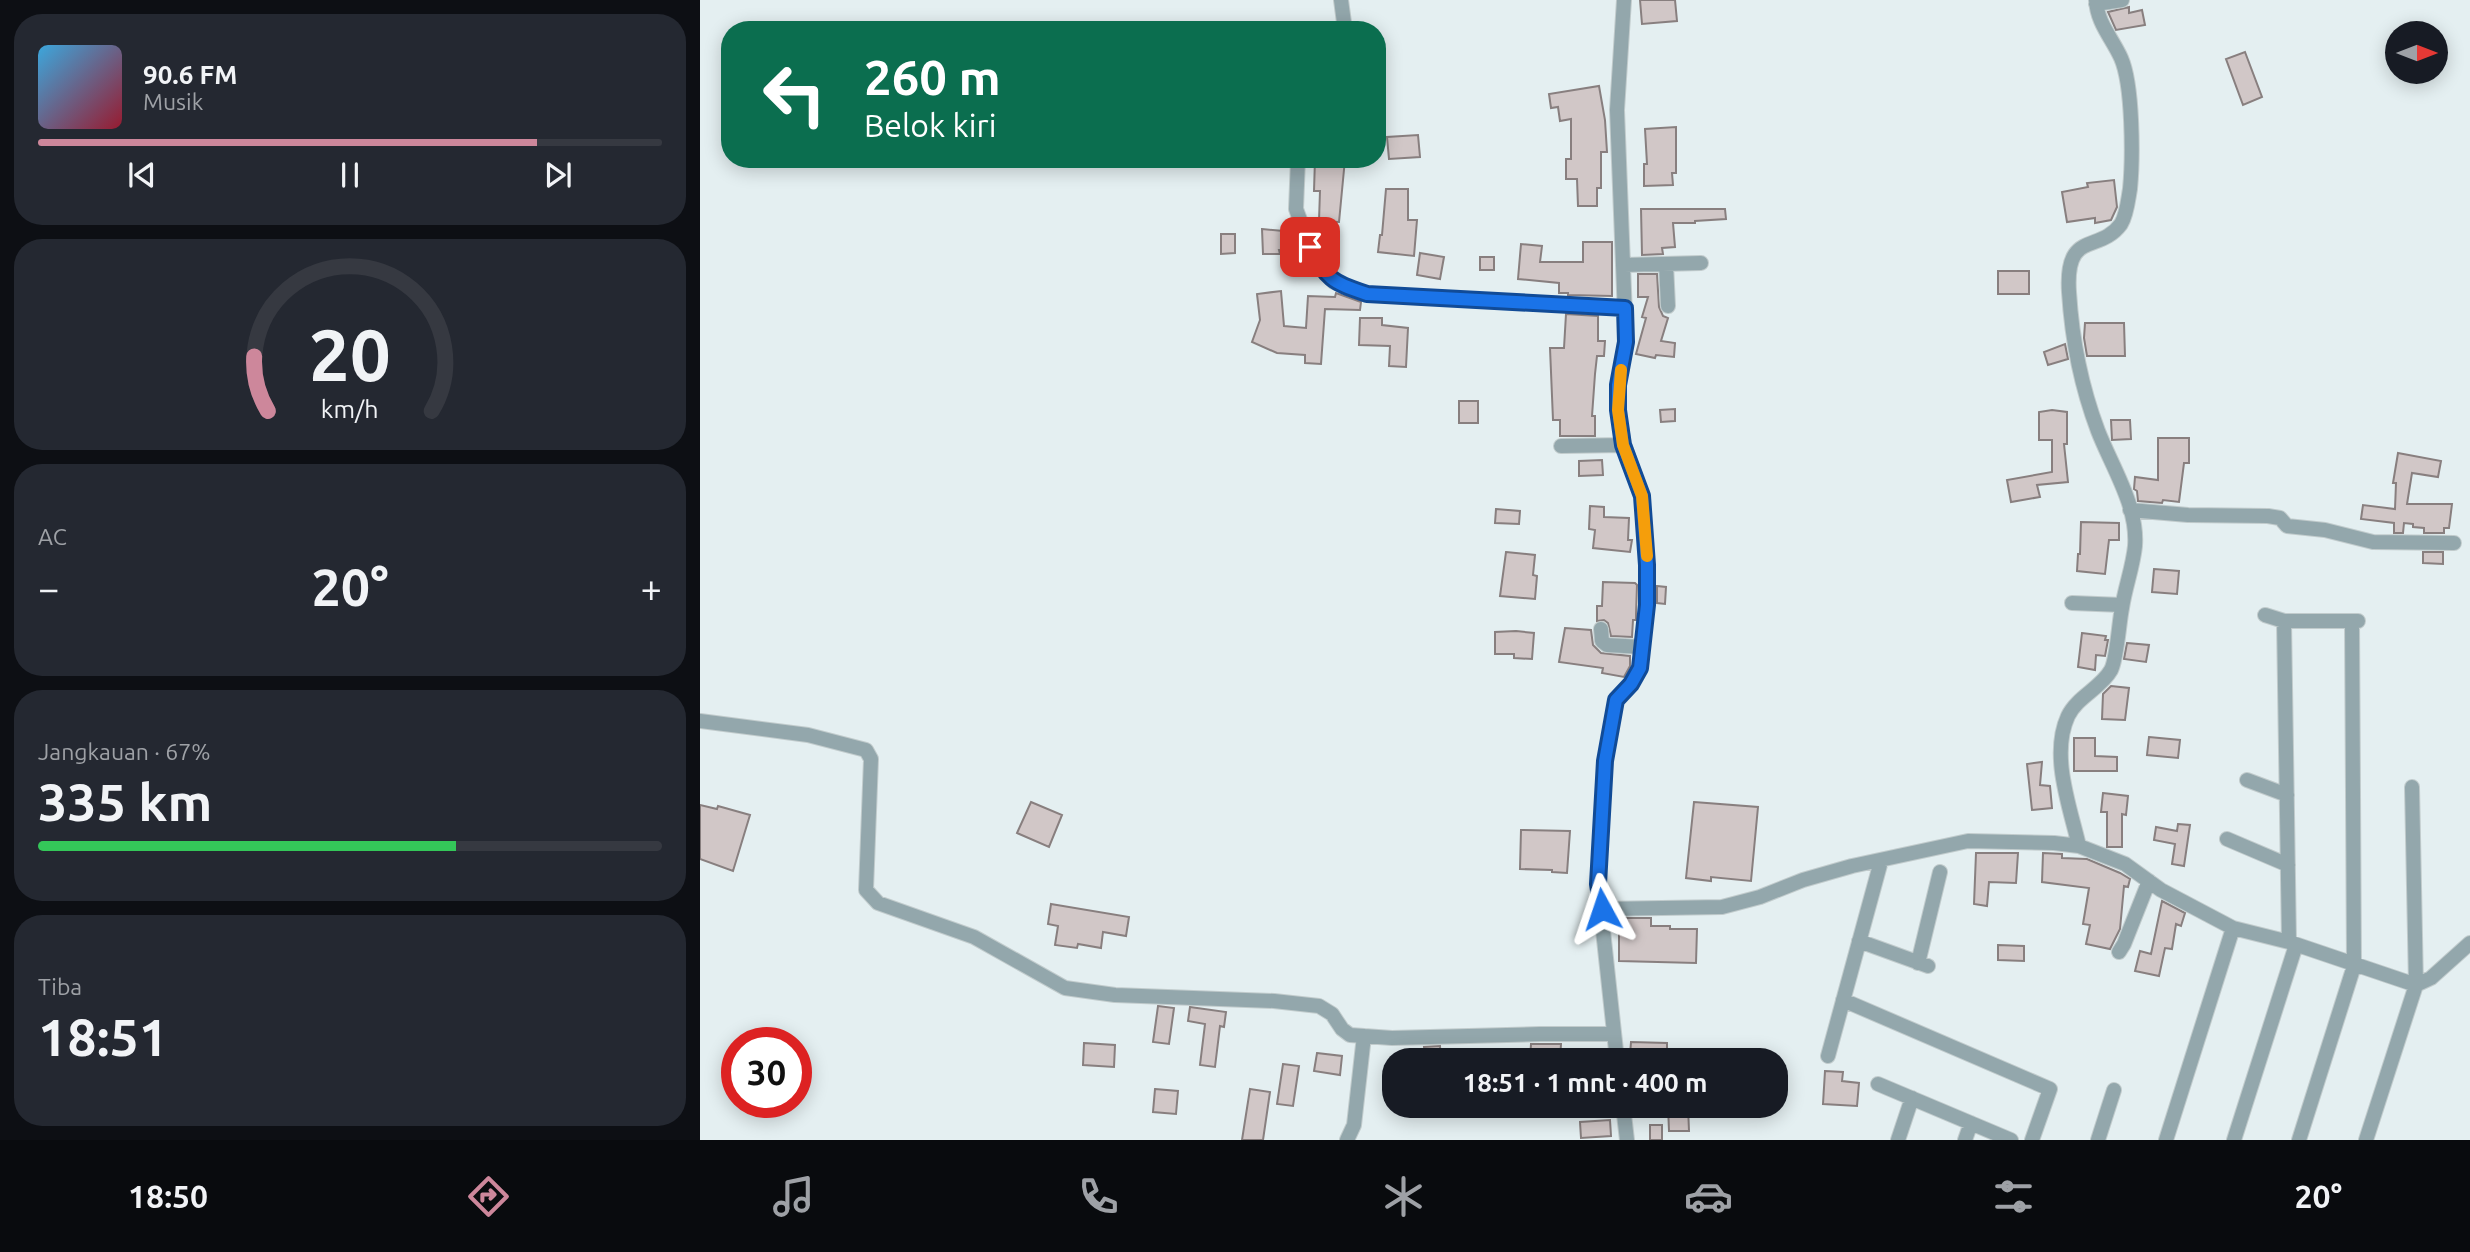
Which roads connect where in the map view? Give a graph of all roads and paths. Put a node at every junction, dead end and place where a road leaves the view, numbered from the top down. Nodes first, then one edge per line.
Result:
1 (1341, 0) edge
2 (1624, 0) edge
3 (2122, 0) edge
4 (2096, 2) edge
5 (1344, 21) edge
6 (1298, 168) edge
7 (1701, 263) dead end
8 (1666, 264) junction
9 (1624, 265) junction
10 (1668, 306) dead end
11 (1625, 308) junction
12 (1623, 445) junction
13 (1560, 446) dead end
14 (2130, 510) junction
15 (2454, 543) dead end
16 (2071, 603) dead end
17 (2122, 605) junction
18 (2265, 615) dead end
19 (2284, 621) junction
20 (1601, 629) dead end
21 (1642, 647) junction
22 (700, 721) edge
23 (2247, 780) dead end
24 (2412, 787) dead end
25 (2287, 795) junction
26 (2227, 839) dead end
27 (2079, 846) junction
28 (1880, 866) dead end
29 (2288, 866) junction
30 (1940, 872) dead end
31 (2149, 881) junction
32 (1602, 909) junction
33 (2233, 928) junction
34 (1859, 941) junction
35 (2470, 943) edge
36 (2293, 944) junction
37 (2119, 952) dead end
38 (2354, 965) junction
39 (2416, 985) junction
40 (1843, 1000) junction
41 (1614, 1034) junction
42 (1364, 1036) junction
43 (1616, 1048) edge
44 (1828, 1056) dead end
45 (1878, 1084) dead end
46 (2114, 1090) dead end
47 (1912, 1098) junction
48 (1625, 1118) edge
49 (1971, 1123) junction
50 (1347, 1140) edge
51 (1628, 1140) edge
52 (1898, 1140) edge
53 (1965, 1140) edge
54 (2011, 1140) edge
55 (2032, 1140) edge
56 (2098, 1140) edge
57 (2166, 1140) edge
58 (2234, 1140) edge
59 (2299, 1140) edge
60 (2366, 1140) edge

1 - 5 street
2 - 9 street
3 - 4 street
4 - 14 street
6 - 11 street
7 - 8 street
8 - 9 street
8 - 10 street
9 - 11 street
11 - 12 street
12 - 13 street
12 - 21 street
14 - 15 street
14 - 17 street
16 - 17 street
17 - 27 street
18 - 19 street
19 - 25 street
19 - 38 street
20 - 21 street
21 - 32 street
22 - 42 street
23 - 25 street
24 - 39 street
25 - 29 street
26 - 29 street
27 - 31 street
27 - 32 street
28 - 34 street
29 - 36 street
30 - 34 street
31 - 33 street
31 - 37 street
32 - 41 street
33 - 36 street
33 - 57 street
34 - 40 street
35 - 39 street
36 - 38 street
36 - 58 street
38 - 39 street
38 - 59 street
39 - 60 street
40 - 44 street
40 - 55 street
41 - 42 street
41 - 43 street
42 - 50 street
45 - 47 street
46 - 56 street
47 - 49 street
47 - 52 street
48 - 51 street
49 - 53 street
49 - 54 street

